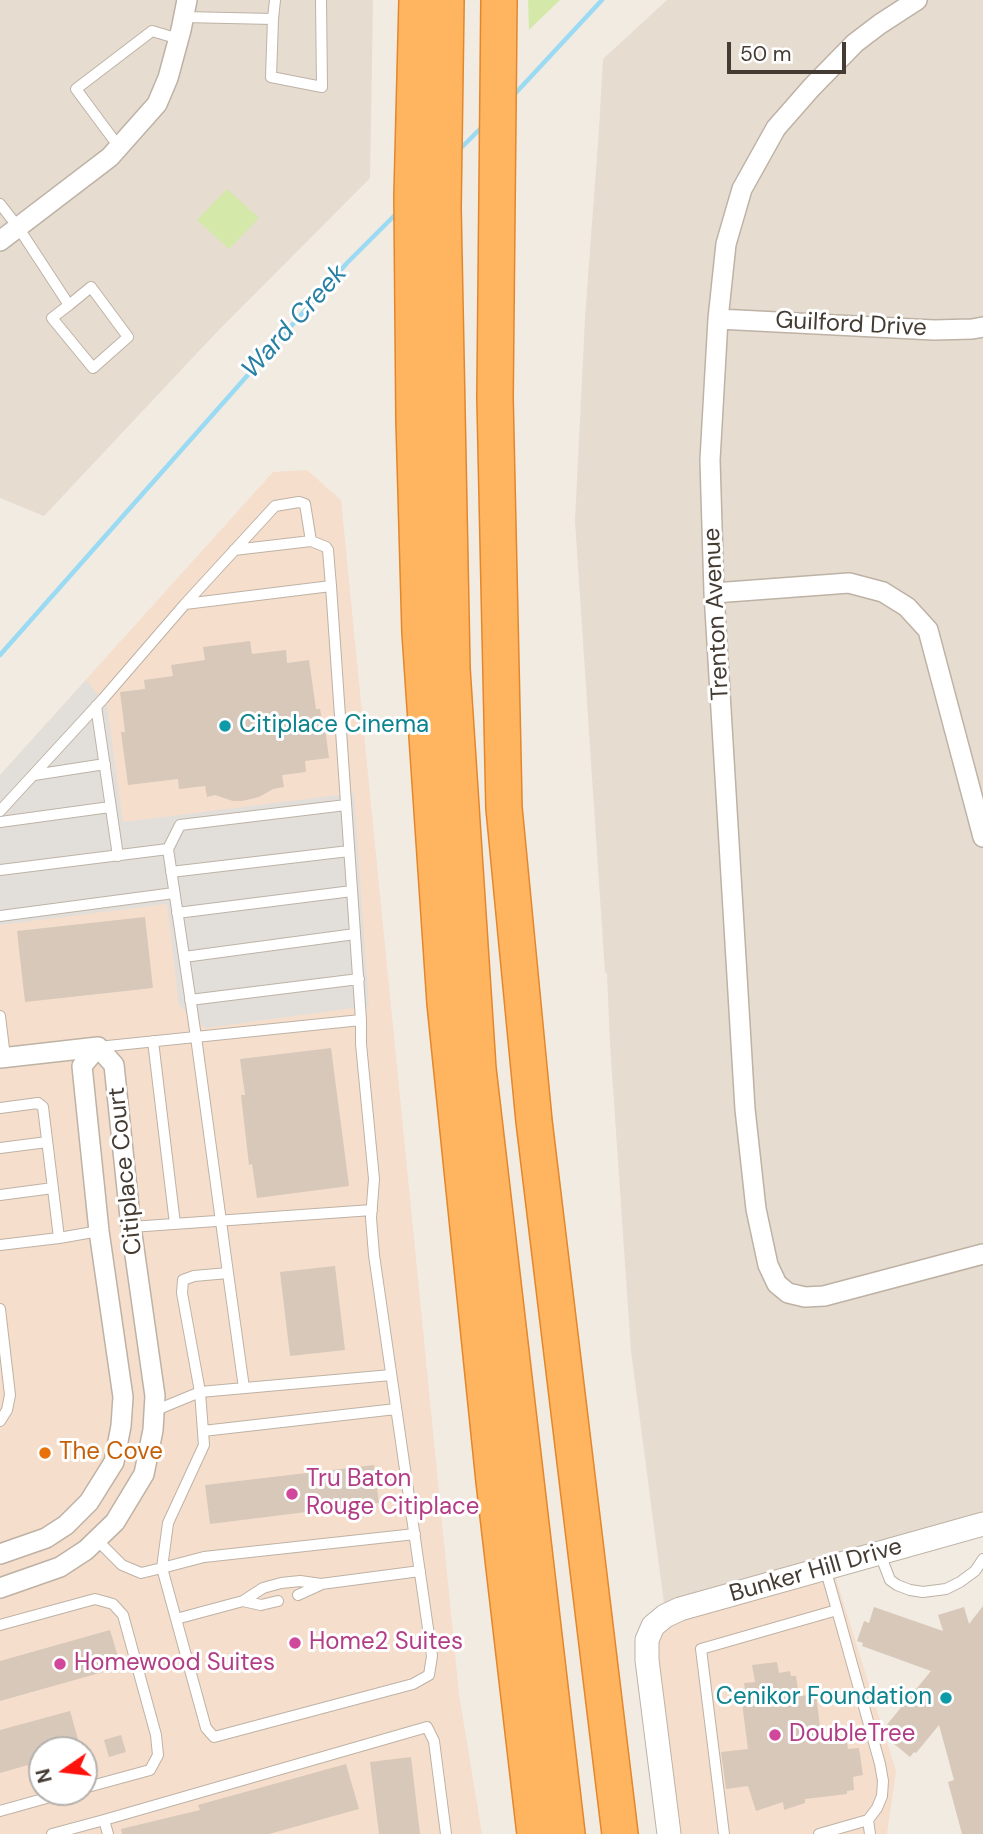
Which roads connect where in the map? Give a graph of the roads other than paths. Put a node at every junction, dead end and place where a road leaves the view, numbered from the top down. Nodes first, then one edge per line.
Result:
1 (275, 0) edge
2 (321, 0) edge
3 (417, 0) edge
4 (446, 0) edge
5 (499, 0) edge
6 (917, 0) edge
7 (186, 8) edge
8 (273, 19) junction
9 (179, 39) junction
10 (119, 147) junction
11 (0, 204) edge
12 (18, 227) junction
13 (0, 241) edge
14 (69, 304) junction
15 (718, 318) junction
16 (983, 327) edge
17 (311, 541) junction
18 (234, 550) junction
19 (331, 586) junction
20 (714, 593) junction
21 (185, 604) junction
22 (96, 706) junction
23 (104, 764) junction
24 (33, 775) junction
25 (346, 805) junction
26 (110, 807) junction
27 (0, 811) edge
28 (0, 822) edge
29 (983, 837) edge
30 (167, 849) junction
31 (349, 851) junction
32 (118, 856) junction
33 (0, 870) edge
34 (171, 872) junction
35 (352, 891) junction
36 (174, 893) junction
37 (177, 912) junction
38 (0, 916) edge
39 (355, 934) junction
40 (184, 957) junction
41 (359, 979) junction
42 (190, 1000) junction
43 (0, 1016) edge
44 (361, 1020) junction
45 (196, 1037) junction
46 (153, 1041) junction
47 (98, 1047) junction
48 (3, 1057) edge
49 (0, 1108) edge
50 (47, 1142) junction
51 (0, 1148) edge
52 (53, 1188) junction
53 (0, 1195) edge
54 (372, 1210) junction
55 (221, 1221) junction
56 (175, 1224) junction
57 (131, 1227) junction
58 (99, 1231) junction
59 (59, 1238) junction
60 (0, 1245) edge
61 (983, 1254) edge
62 (228, 1273) junction
63 (0, 1309) edge
64 (1, 1336) edge
65 (391, 1375) junction
66 (4, 1379) edge
67 (244, 1388) junction
68 (200, 1392) junction
69 (122, 1409) junction
70 (396, 1409) junction
71 (154, 1411) junction
72 (0, 1422) edge
73 (203, 1432) junction
74 (73, 1518) junction
75 (983, 1525) edge
76 (415, 1534) junction
77 (97, 1540) junction
78 (880, 1553) junction
79 (0, 1554) edge
80 (983, 1559) edge
81 (162, 1568) junction
82 (825, 1568) junction
83 (420, 1571) junction
84 (321, 1584) junction
85 (0, 1588) edge
86 (298, 1595) dead end
87 (243, 1601) junction
88 (278, 1601) dead end
89 (837, 1610) junction
90 (176, 1619) junction
91 (0, 1625) edge
92 (98, 1784) edge
93 (28, 1803) edge
94 (0, 1811) edge
95 (104, 1820) junction
96 (868, 1820) junction
97 (52, 1834) edge
98 (108, 1834) edge
99 (446, 1834) edge
100 (535, 1834) edge
101 (568, 1834) edge
102 (620, 1834) edge
103 (669, 1834) edge
104 (724, 1834) edge
105 (820, 1834) edge
106 (870, 1834) edge

1 - 8 lane
2 - 8 lane
3 - 100 highway
4 - 101 highway
5 - 102 highway
6 - 15 street, Trenton Avenue
7 - 8 lane
7 - 9 street
9 - 10 street
9 - 10 lane
10 - 12 street
11 - 12 lane
12 - 13 street
12 - 14 lane
14 - 14 lane
15 - 16 street, Guilford Drive
15 - 20 street, Trenton Avenue
17 - 18 lane
17 - 18 lane
17 - 19 lane
18 - 21 lane
19 - 21 lane
19 - 25 lane
20 - 29 street
20 - 61 street, Trenton Avenue
21 - 22 lane
22 - 23 lane
22 - 24 lane
23 - 24 lane
23 - 26 lane
24 - 27 lane
25 - 30 lane
25 - 31 lane
26 - 28 lane
26 - 32 lane
30 - 32 lane
30 - 34 lane
31 - 34 lane
31 - 35 lane
32 - 33 lane
34 - 36 lane
35 - 37 lane
35 - 39 lane
36 - 37 lane
36 - 38 lane
37 - 40 lane
39 - 40 lane
39 - 41 lane
40 - 42 lane
41 - 42 lane
41 - 44 lane
42 - 45 lane
43 - 48 lane
44 - 45 lane
44 - 54 lane
45 - 46 lane
45 - 55 lane
46 - 47 lane
46 - 56 lane
47 - 48 street
47 - 57 street, Citiplace Court
47 - 58 street, Citiplace Court
49 - 50 lane
50 - 51 lane
50 - 52 lane
52 - 53 lane
52 - 59 lane
54 - 55 lane
54 - 65 lane
55 - 56 lane
55 - 62 lane
56 - 57 lane
57 - 58 street
57 - 71 street, Citiplace Court
58 - 59 lane
58 - 69 street, Citiplace Court
59 - 60 lane
62 - 67 lane
62 - 68 lane
63 - 64 lane
64 - 66 lane
65 - 67 lane
65 - 70 lane
66 - 72 lane
67 - 68 lane
68 - 71 lane
68 - 73 lane
69 - 71 street
69 - 74 street, Citiplace Court
70 - 73 lane
70 - 76 lane
71 - 77 street, Citiplace Court
73 - 81 lane
74 - 77 street
74 - 79 street, Citiplace Court
75 - 78 street, Bunker Hill Drive
76 - 81 lane
76 - 83 lane
77 - 81 lane
77 - 85 street, Citiplace Court
78 - 80 lane
78 - 82 street, Bunker Hill Drive
81 - 90 lane
82 - 89 lane
82 - 103 street, Bunker Hill Drive
83 - 84 lane
83 - 90 lane
84 - 86 lane
84 - 87 lane
87 - 88 lane
87 - 90 lane
89 - 96 lane
89 - 104 lane
91 - 92 lane
93 - 94 lane
95 - 97 lane
95 - 98 lane
95 - 99 lane
96 - 105 lane
96 - 106 lane

